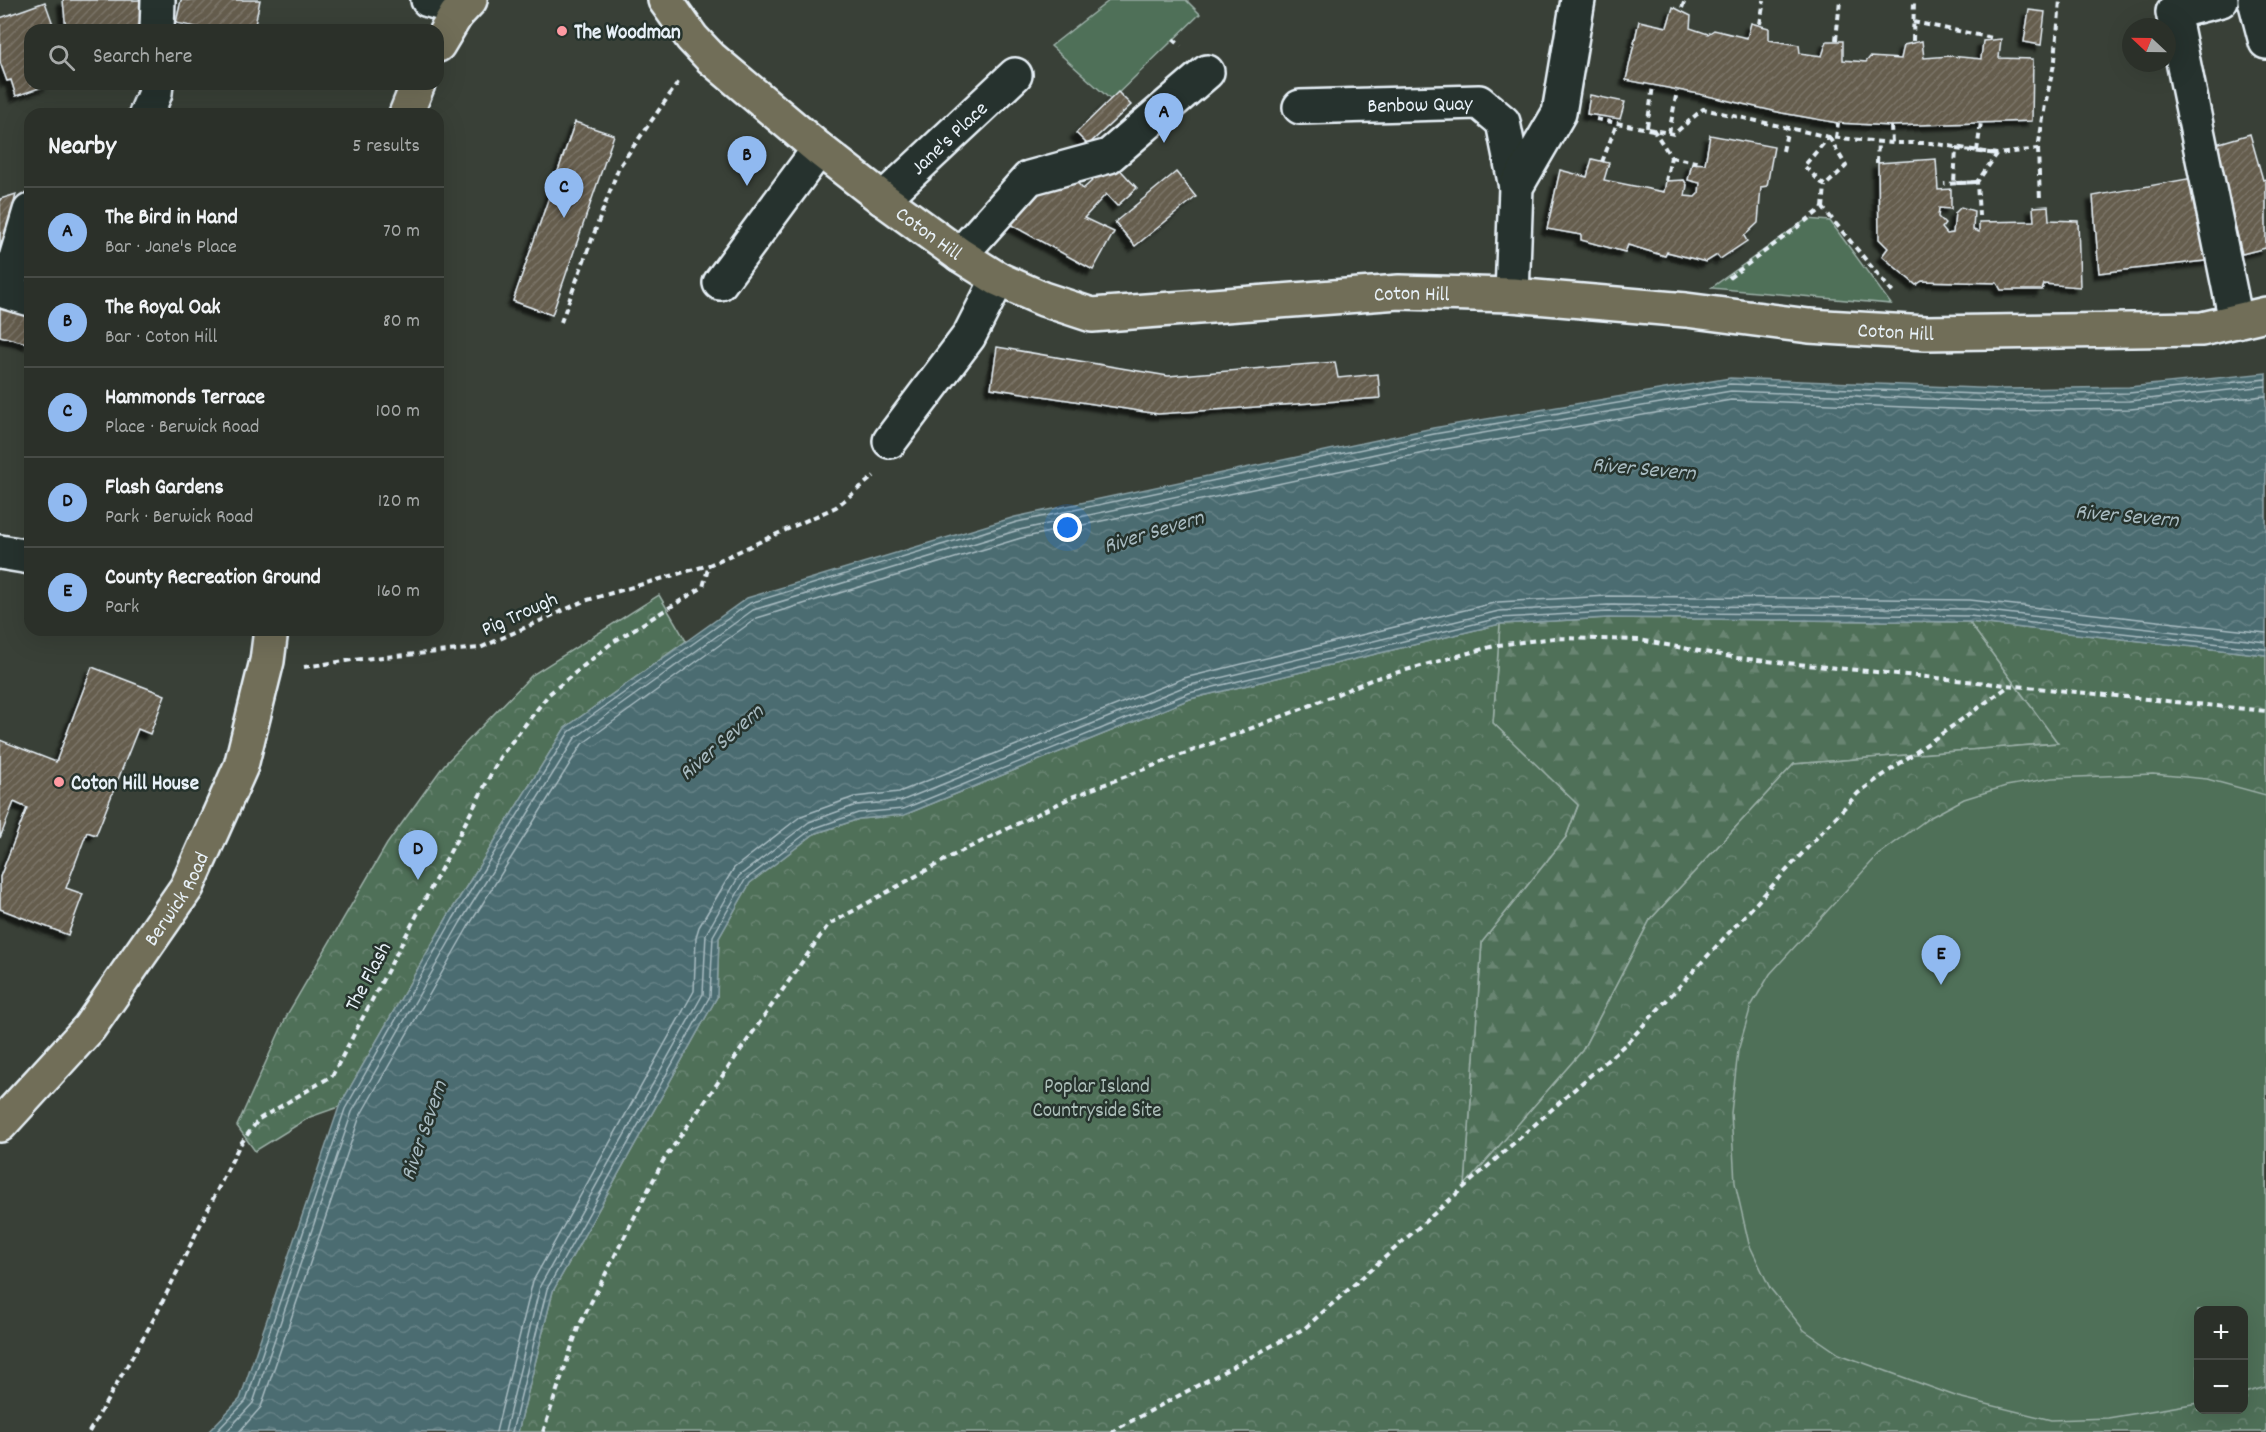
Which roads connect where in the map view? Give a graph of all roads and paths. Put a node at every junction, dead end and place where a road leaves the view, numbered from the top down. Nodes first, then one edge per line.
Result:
1 (158, 0) edge
2 (665, 0) edge
3 (1578, 0) edge
4 (1684, 0) edge
5 (1764, 0) edge
6 (1840, 0) edge
7 (1914, 0) edge
8 (2060, 0) edge
9 (2221, 0) edge
10 (2255, 0) edge
11 (451, 5) edge
12 (1683, 8) dead end
13 (1913, 22) junction
14 (157, 24) edge
15 (1760, 24) dead end
16 (444, 27) edge
17 (1993, 38) dead end
18 (1836, 40) dead end
19 (1913, 42) dead end
20 (2266, 42) edge
21 (711, 58) junction
22 (1207, 72) dead end
23 (1015, 75) dead end
24 (1653, 86) dead end
25 (155, 90) edge
26 (416, 90) edge
27 (1677, 91) dead end
28 (1300, 107) dead end
29 (149, 108) edge
30 (408, 108) edge
31 (1559, 113) junction
32 (1981, 122) dead end
33 (1617, 123) junction
34 (1838, 123) dead end
35 (1891, 126) dead end
36 (1647, 128) junction
37 (1788, 128) junction
38 (1653, 129) junction
39 (1669, 133) junction
40 (1829, 137) junction
41 (1836, 138) junction
42 (1878, 142) junction
43 (1892, 143) junction
44 (819, 149) junction
45 (2038, 149) junction
46 (1783, 151) dead end
47 (1977, 151) junction
48 (1997, 154) junction
49 (1671, 157) junction
50 (1602, 162) dead end
51 (1701, 163) dead end
52 (1877, 163) dead end
53 (1666, 181) dead end
54 (1977, 182) junction
55 (1944, 184) dead end
56 (1825, 186) junction
57 (1516, 187) junction
58 (883, 199) junction
59 (2040, 200) dead end
60 (1823, 208) junction
61 (1979, 216) dead end
62 (24, 231) edge
63 (960, 255) junction
64 (998, 279) junction
65 (720, 283) dead end
66 (1512, 294) junction
67 (24, 297) edge
68 (1686, 310) junction
69 (2251, 317) edge
70 (561, 322) dead end
71 (1926, 333) junction
72 (890, 441) dead end
73 (0, 552) edge
74 (24, 556) edge
75 (710, 565) joint
76 (271, 636) edge
77 (300, 668) dead end
78 (2010, 685) junction
79 (2266, 711) edge
80 (0, 1125) edge
81 (89, 1432) edge
82 (543, 1432) edge
83 (1111, 1432) edge

1 - 14 street
2 - 21 main road, Coton Hill
3 - 31 street, Benbow Quay
4 - 12 path
5 - 15 path
6 - 18 path
7 - 13 path
8 - 45 path
9 - 69 street
10 - 20 street
11 - 16 main road
13 - 17 path
13 - 19 path
21 - 44 main road, Coton Hill
21 - 70 path
22 - 63 street
23 - 58 street, Jane's Place
24 - 36 path
25 - 29 street
26 - 30 main road
27 - 39 path
28 - 57 street, Benbow Quay
31 - 33 path
31 - 57 street, Benbow Quay
32 - 47 path
33 - 36 path
33 - 50 path
34 - 41 path
35 - 43 path
36 - 38 path
37 - 39 path
37 - 40 path
37 - 46 path
38 - 39 path
38 - 49 path
40 - 41 path
40 - 56 path
40 - 56 path
41 - 42 path
42 - 43 path
42 - 52 path
43 - 47 path
44 - 58 main road, Coton Hill
44 - 65 street
45 - 48 path
45 - 59 path
47 - 48 path
48 - 54 path
48 - 54 path
49 - 51 path
49 - 53 path
54 - 55 path
54 - 61 path
56 - 60 path
57 - 66 street, Benbow Quay
58 - 63 main road, Coton Hill
60 - 68 path
60 - 71 path
62 - 67 street
63 - 64 main road, Coton Hill
64 - 66 main road, Coton Hill
64 - 72 street
66 - 68 main road, Coton Hill
68 - 71 main road, Coton Hill
69 - 71 main road, Coton Hill
73 - 74 street
75 - 77 path, Pig Trough
75 - 81 path, The Flash
76 - 80 main road, Berwick Road
78 - 79 path
78 - 82 path
78 - 83 path

